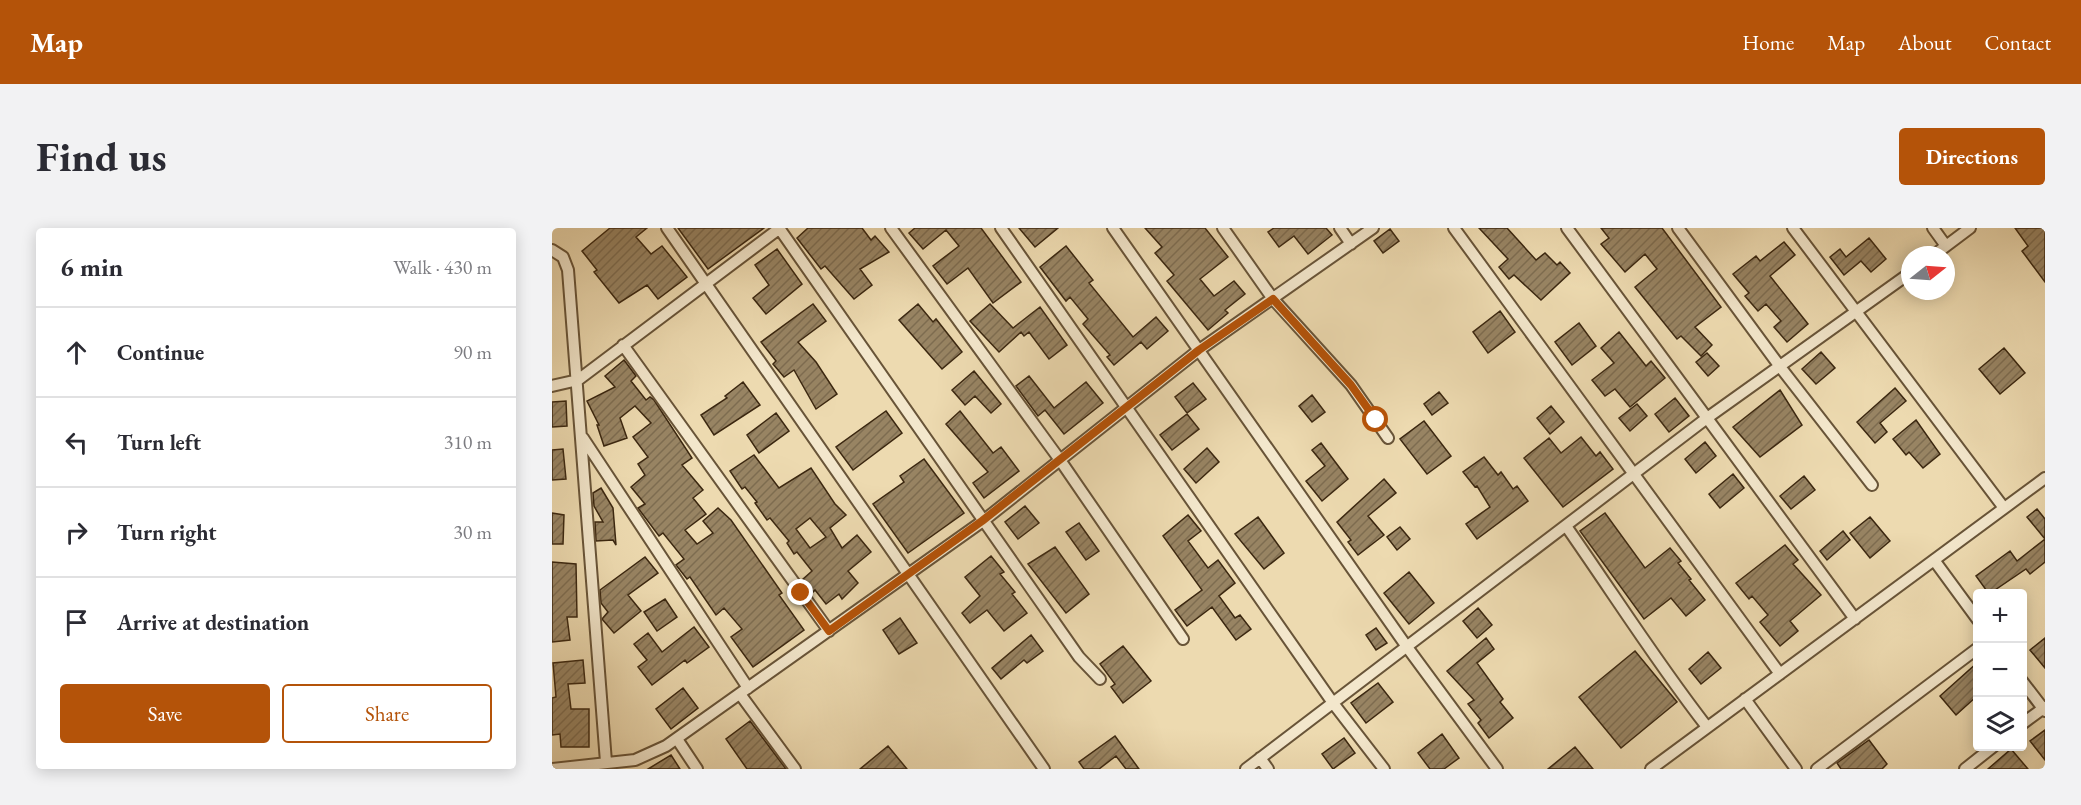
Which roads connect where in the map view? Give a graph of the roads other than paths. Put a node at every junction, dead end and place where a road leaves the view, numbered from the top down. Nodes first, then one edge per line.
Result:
1 (667, 228) edge
2 (779, 228) edge
3 (891, 228) edge
4 (1001, 228) edge
5 (1113, 228) edge
6 (1223, 228) edge
7 (1340, 228) edge
8 (1373, 228) edge
9 (1454, 228) edge
10 (1567, 228) edge
11 (1678, 228) edge
12 (1793, 228) edge
13 (1933, 228) edge
14 (1970, 228) edge
15 (1351, 244) junction
16 (1946, 246) joint
17 (552, 250) edge
18 (1901, 280) edge
19 (706, 284) junction
20 (1273, 299) junction
21 (1856, 312) junction
22 (623, 345) junction
23 (1199, 350) junction
24 (1780, 368) junction
25 (578, 380) junction
26 (552, 386) edge
27 (1126, 407) junction
28 (1707, 418) junction
29 (582, 438) junction
30 (1388, 438) dead end
31 (1060, 460) junction
32 (1635, 474) junction
33 (2045, 478) edge
34 (1872, 485) dead end
35 (2004, 508) junction
36 (982, 521) junction
37 (1566, 526) junction
38 (1934, 560) junction
39 (906, 574) junction
40 (1973, 614) edge
41 (1855, 618) junction
42 (829, 631) junction
43 (1183, 639) dead end
44 (1407, 647) junction
45 (1973, 651) edge
46 (1780, 674) junction
47 (1100, 679) dead end
48 (2027, 687) edge
49 (744, 691) junction
50 (1745, 699) junction
51 (1333, 703) junction
52 (2044, 709) edge
53 (2027, 721) edge
54 (1707, 727) junction
55 (677, 739) junction
56 (1989, 751) edge
57 (1260, 758) junction
58 (600, 765) edge
59 (552, 769) edge
60 (697, 769) edge
61 (795, 769) edge
62 (1044, 769) edge
63 (1246, 769) edge
64 (1268, 769) edge
65 (1384, 769) edge
66 (1497, 769) edge
67 (1651, 769) edge
68 (1796, 769) edge
69 (1817, 769) edge
70 (1965, 769) edge

1 - 19 street
2 - 19 street
2 - 36 street
3 - 31 street
4 - 27 street
5 - 23 street
6 - 20 street
7 - 15 street
8 - 15 street
9 - 32 street
10 - 28 street
11 - 24 street
12 - 21 street
13 - 16 street
14 - 16 street
15 - 20 street
17 - 25 street
18 - 21 street
19 - 22 street
19 - 39 street
20 - 23 street
20 - 30 street
21 - 24 street
21 - 35 street
22 - 25 street
22 - 42 street
23 - 27 street
23 - 44 street
24 - 28 street
24 - 34 street
25 - 26 street
25 - 29 street
27 - 31 street
27 - 51 street
28 - 32 street
28 - 41 street
29 - 49 street
29 - 58 street
31 - 36 street
31 - 43 street
32 - 37 street
32 - 46 street
33 - 35 street
35 - 38 street
36 - 39 street
36 - 47 street
37 - 44 street
37 - 54 street
38 - 40 street
38 - 41 street
39 - 42 street
39 - 62 street
41 - 46 street
42 - 49 street
44 - 51 street
44 - 66 street
45 - 69 street
46 - 50 street
48 - 52 street
49 - 55 street
49 - 61 street
50 - 54 street
50 - 68 street
51 - 57 street
51 - 65 street
52 - 53 street
54 - 67 street
55 - 58 street
55 - 60 street
56 - 70 street
57 - 63 street
57 - 64 street
58 - 59 street

